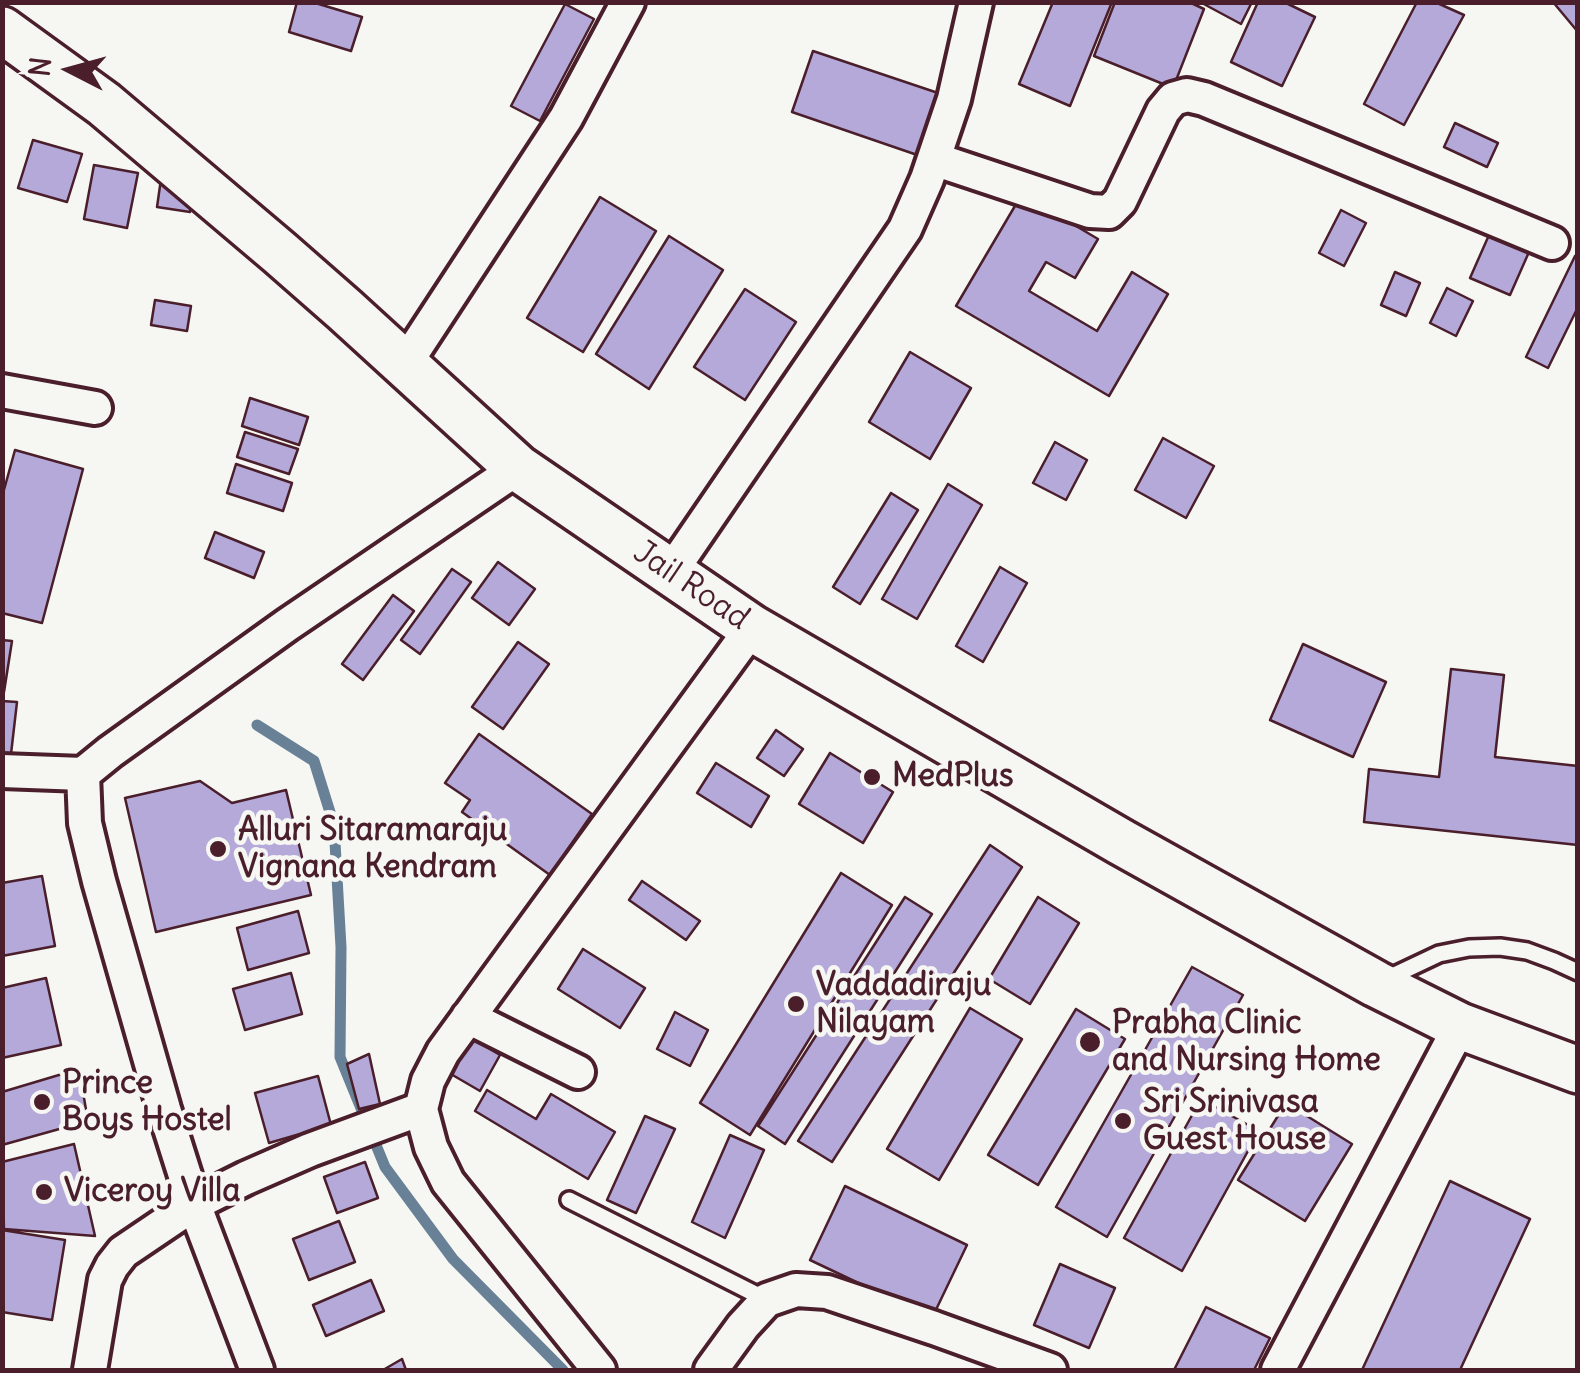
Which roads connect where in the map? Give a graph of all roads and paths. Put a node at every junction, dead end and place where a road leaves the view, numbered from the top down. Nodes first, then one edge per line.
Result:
1 (628, 2) edge
2 (976, 2) edge
3 (2, 30) edge
4 (934, 159) junction
5 (1552, 243) dead end
6 (406, 364) junction
7 (2, 391) edge
8 (95, 408) dead end
9 (518, 468) junction
10 (670, 573) junction
11 (752, 628) junction
12 (2, 772) edge
13 (83, 774) junction
14 (1578, 972) edge
15 (1376, 984) junction
16 (468, 1017) junction
17 (1460, 1026) junction
18 (1578, 1070) edge
19 (578, 1072) dead end
20 (421, 1108) junction
21 (570, 1200) dead end
22 (194, 1204) junction
23 (767, 1300) junction
24 (90, 1370) edge
25 (257, 1370) edge
26 (599, 1370) edge
27 (711, 1370) edge
28 (1050, 1370) edge
29 (1278, 1370) edge

1 - 6 street
2 - 4 street
3 - 6 street, Jail Road
4 - 5 street
4 - 10 street
6 - 9 street, Jail Road
7 - 8 street
9 - 10 street, Jail Road
9 - 13 street
10 - 11 street, Jail Road
11 - 15 street, Jail Road
11 - 16 street
12 - 13 street
13 - 22 street
14 - 15 lane
15 - 17 street, Jail Road
16 - 19 street
16 - 20 street
17 - 18 street, Jail Road
17 - 29 street
20 - 22 street
20 - 26 street
21 - 23 lane
22 - 24 street
22 - 25 street
23 - 27 street
23 - 28 street

